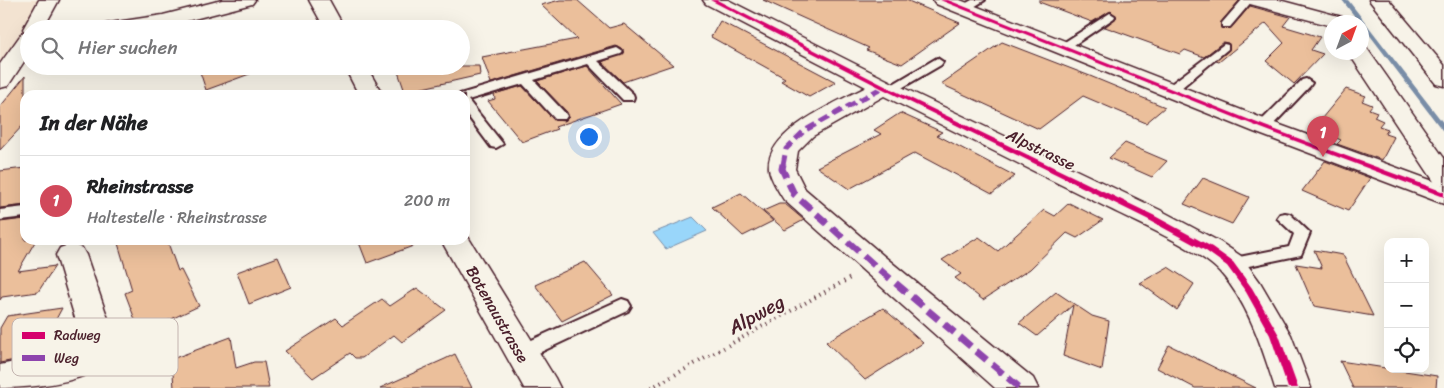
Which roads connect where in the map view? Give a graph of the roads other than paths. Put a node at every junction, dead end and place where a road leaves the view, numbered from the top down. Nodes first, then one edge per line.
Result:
1 (49, 0) edge
2 (245, 0) edge
3 (319, 0) edge
4 (713, 0) edge
5 (943, 0) edge
6 (1248, 0) edge
7 (1257, 0) edge
8 (1319, 0) edge
9 (1379, 0) edge
10 (972, 4) edge
11 (1331, 15) edge
12 (1110, 16) dead end
13 (1324, 19) edge
14 (38, 20) edge
15 (167, 20) edge
16 (330, 20) edge
17 (1226, 25) dead end
18 (1224, 46) dead end
19 (1064, 47) junction
20 (20, 50) edge
21 (617, 52) dead end
22 (590, 60) junction
23 (1364, 60) edge
24 (938, 62) dead end
25 (2, 75) edge
26 (358, 75) edge
27 (526, 79) junction
28 (1444, 79) edge
29 (1306, 83) dead end
30 (886, 88) junction
31 (363, 90) edge
32 (1171, 90) junction
33 (470, 96) edge
34 (628, 96) dead end
35 (470, 109) edge
36 (560, 116) dead end
37 (1263, 127) junction
38 (496, 144) dead end
39 (1444, 177) edge
40 (1444, 195) edge
41 (20, 213) edge
42 (0, 215) edge
43 (1285, 218) dead end
44 (459, 245) edge
45 (70, 255) dead end
46 (1230, 264) junction
47 (622, 306) dead end
48 (91, 318) edge
49 (521, 353) junction
50 (15, 376) edge
51 (0, 379) edge
52 (542, 388) edge
53 (1020, 388) edge
54 (1292, 388) edge

1 - 14 street
2 - 15 street
3 - 16 street
4 - 30 street, Alpstrasse
5 - 10 street
6 - 17 lane
7 - 13 street
8 - 11 street
9 - 28 street
10 - 19 street
12 - 19 lane
18 - 32 lane
19 - 32 street
20 - 25 street
21 - 22 lane
22 - 27 lane
22 - 34 lane
23 - 39 street
24 - 30 lane
26 - 31 street
27 - 33 lane
27 - 36 lane
29 - 37 lane
30 - 46 street, Alpstrasse
30 - 53 street
32 - 37 street
35 - 38 lane
37 - 40 street
41 - 42 lane
43 - 46 lane
44 - 49 street, Botenaustrasse
45 - 48 street
46 - 54 street, Alpstrasse
47 - 49 lane
49 - 52 street, Botenaustrasse
50 - 51 street

